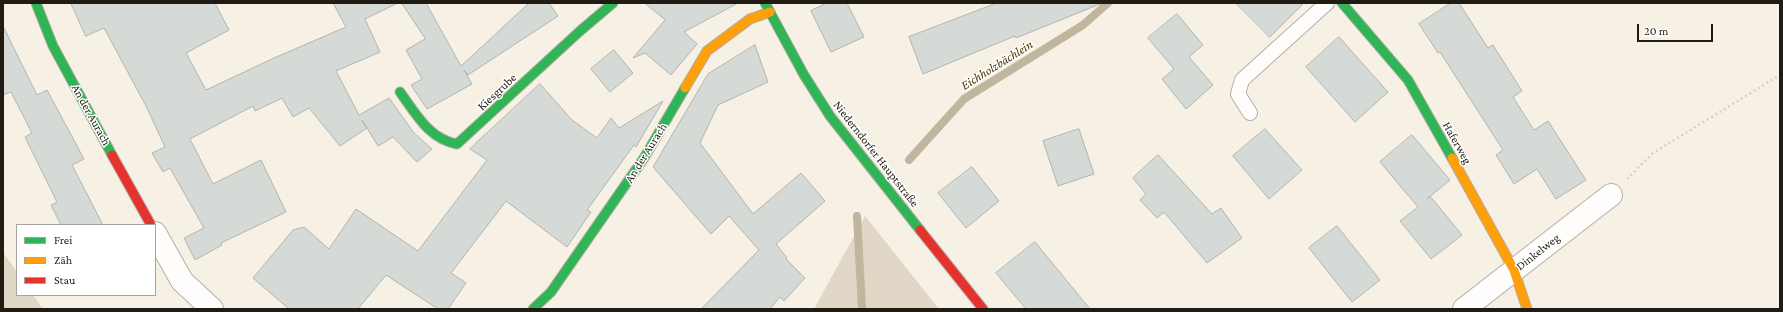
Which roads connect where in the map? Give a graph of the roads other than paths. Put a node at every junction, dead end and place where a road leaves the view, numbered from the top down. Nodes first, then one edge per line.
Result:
1 (36, 3) edge
2 (613, 3) edge
3 (765, 3) edge
4 (1327, 3) edge
5 (1342, 3) edge
6 (770, 12) junction
7 (400, 92) dead end
8 (1250, 113) dead end
9 (1611, 195) road end
10 (150, 224) edge
11 (156, 235) edge
12 (1514, 270) junction
13 (212, 309) edge
14 (533, 309) edge
15 (983, 309) edge
16 (1464, 309) edge
17 (1527, 309) edge

1 - 10 street, An der Aurach
2 - 7 street, Kiesgrube
3 - 6 street, Niederndorfer Hauptstraße
4 - 8 lane
5 - 12 street, Haferweg
6 - 14 street, An der Aurach
6 - 15 street, Niederndorfer Hauptstraße
9 - 12 street, Dinkelweg
11 - 13 street
12 - 16 street, Dinkelweg
12 - 17 street, Haferweg

